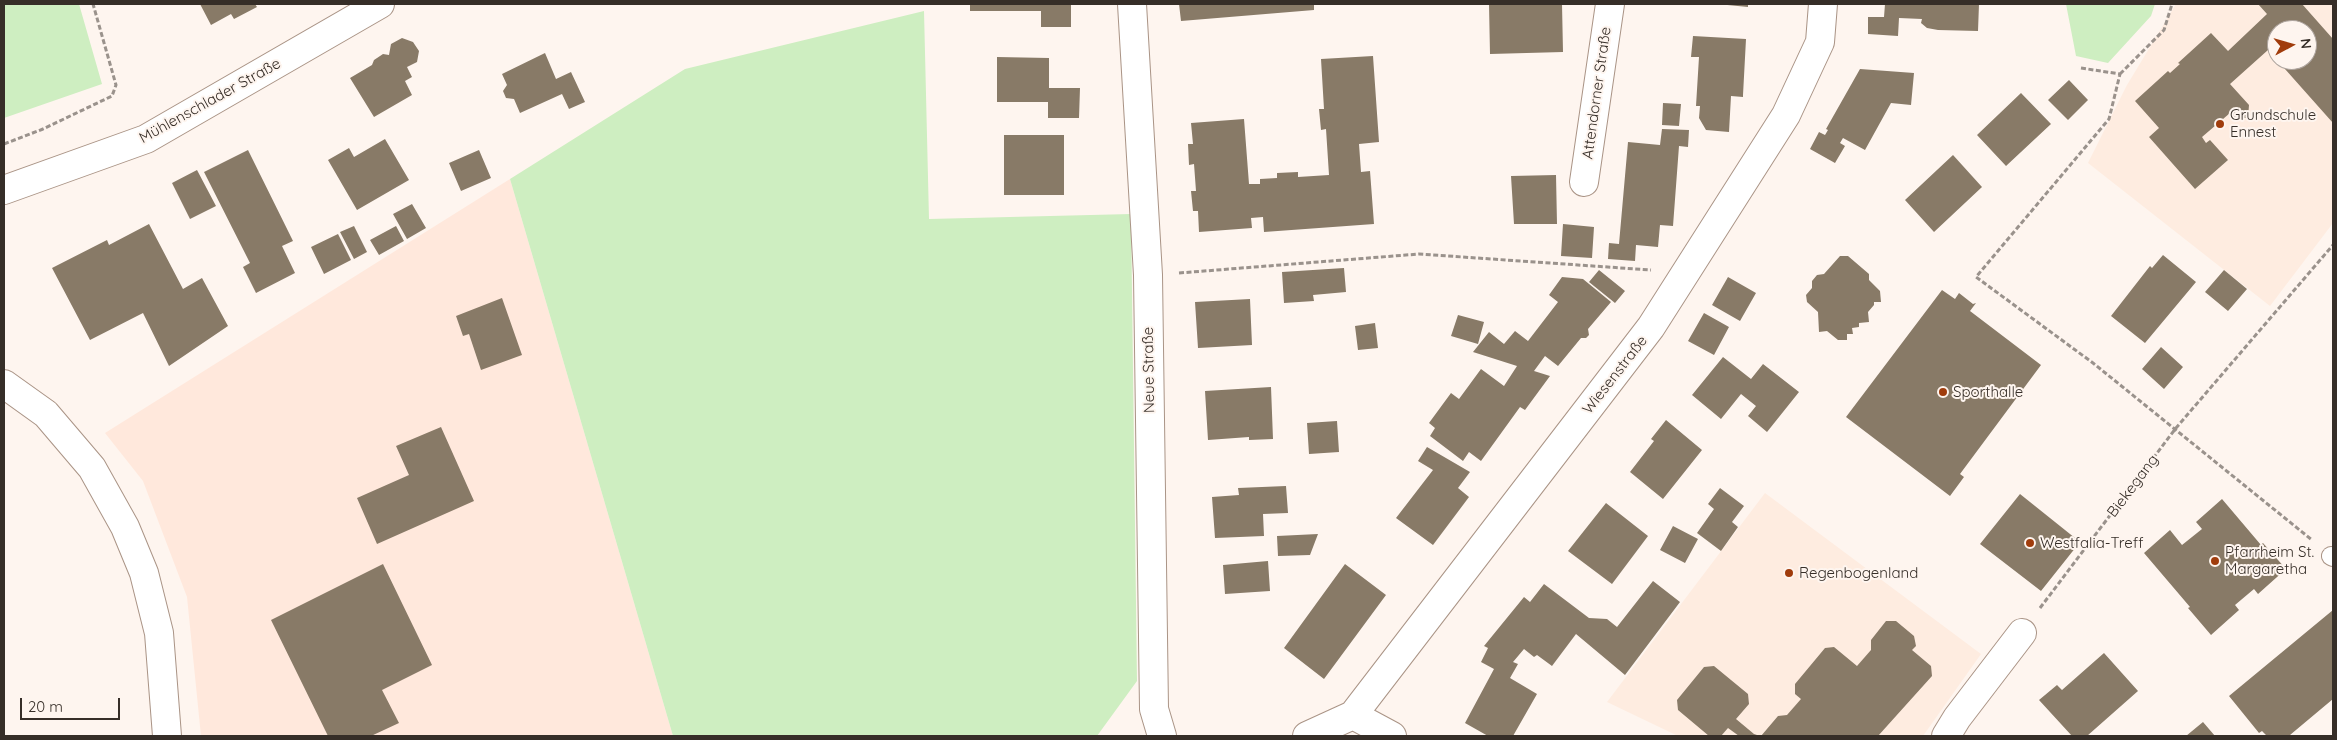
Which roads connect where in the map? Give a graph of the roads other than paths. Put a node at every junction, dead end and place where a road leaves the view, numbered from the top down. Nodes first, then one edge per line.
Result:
1 (380, 4) edge
2 (1132, 4) edge
3 (1610, 4) edge
4 (1823, 4) edge
5 (1584, 182) dead end
6 (4, 190) edge
7 (4, 384) edge
8 (2022, 633) road end
9 (1353, 715) junction
10 (167, 736) edge
11 (1162, 736) edge
12 (1307, 736) edge
13 (1392, 736) edge
14 (1946, 736) edge

1 - 6 street, Mühlenschlader Straße
2 - 11 street, Neue Straße
3 - 5 street, Attendorner Straße
4 - 9 street, Wiesenstraße
7 - 10 street
8 - 14 street
9 - 12 street
9 - 13 street

